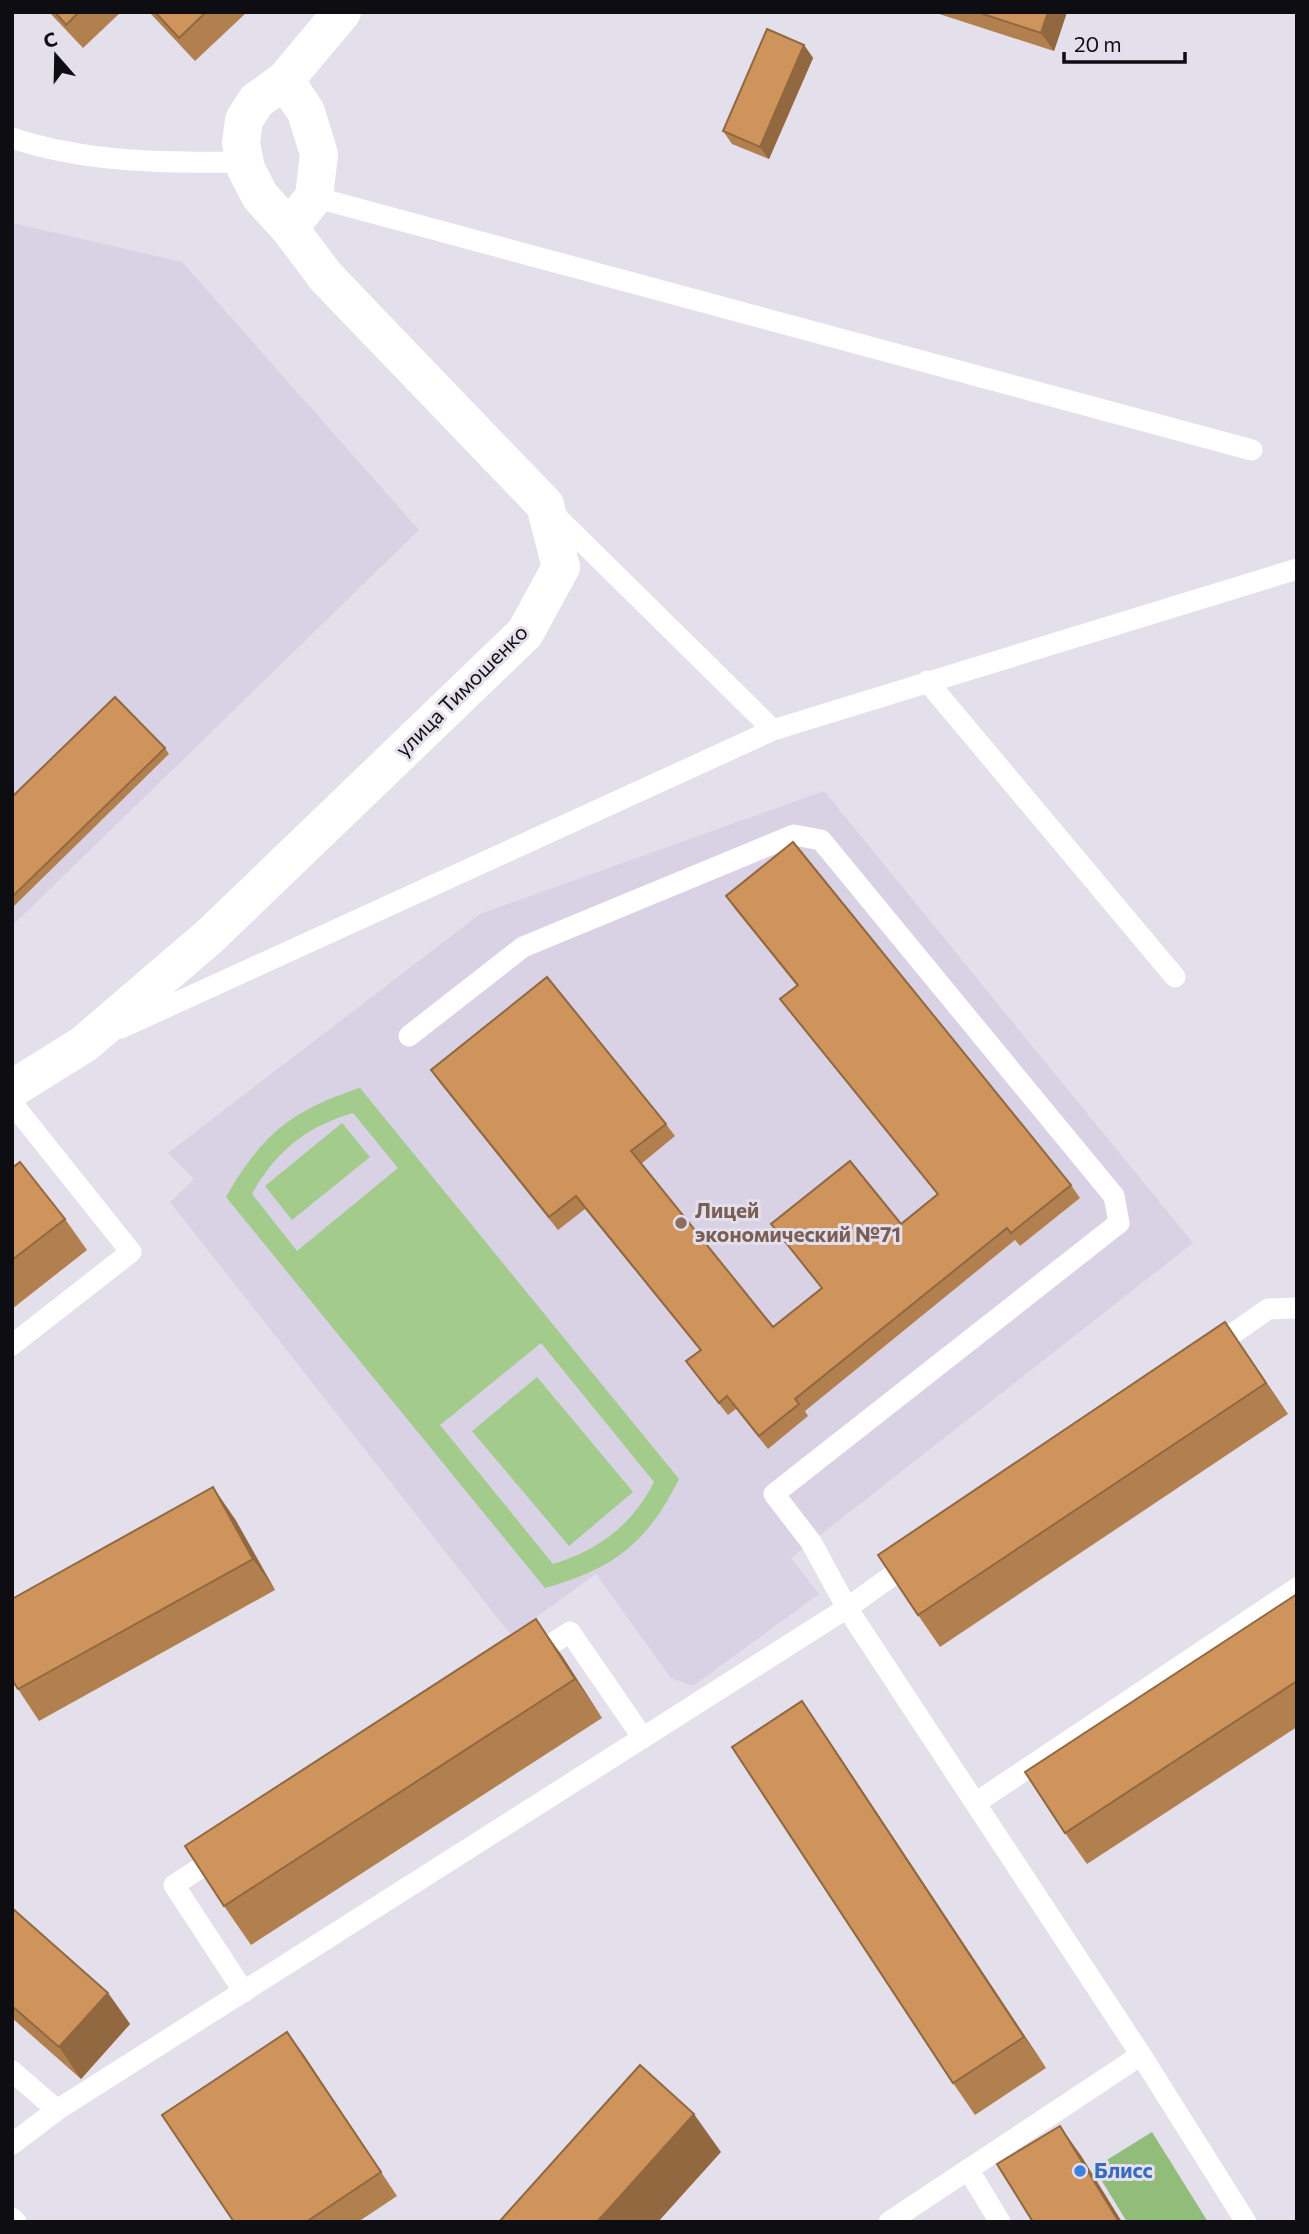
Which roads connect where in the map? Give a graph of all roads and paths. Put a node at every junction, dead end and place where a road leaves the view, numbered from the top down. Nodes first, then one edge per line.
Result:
1 (341, 12) edge
2 (285, 80) junction
3 (12, 138) edge
4 (244, 162) junction
5 (314, 197) junction
6 (289, 228) junction
7 (1252, 450) dead end
8 (545, 506) junction
9 (1297, 569) edge
10 (928, 681) junction
11 (773, 730) junction
12 (1175, 976) dead end
13 (409, 1036) dead end
14 (84, 1044) junction
15 (12, 1088) edge
16 (12, 1103) edge
17 (1297, 1308) edge
18 (12, 1345) edge
19 (1199, 1357) edge
20 (926, 1551) edge
21 (1297, 1588) edge
22 (847, 1608) junction
23 (512, 1670) edge
24 (643, 1738) junction
25 (977, 1802) junction
26 (244, 1841) edge
27 (244, 1992) junction
28 (1141, 2055) junction
29 (12, 2071) edge
30 (57, 2110) junction
31 (12, 2144) edge
32 (968, 2169) junction
33 (12, 2218) edge
34 (16, 2222) edge
35 (889, 2222) edge
36 (1000, 2222) edge
37 (1246, 2222) edge

1 - 2 street, улица Тимошенко
2 - 4 street, улица Тимошенко
2 - 5 street
3 - 4 lane
4 - 6 street, улица Тимошенко
5 - 6 street
5 - 7 lane
6 - 8 street, улица Тимошенко
8 - 11 lane
8 - 14 street, улица Тимошенко
9 - 10 lane
10 - 11 lane
10 - 12 lane
11 - 14 lane
13 - 22 lane
14 - 15 street, улица Тимошенко
16 - 18 lane
17 - 19 lane
20 - 22 lane
21 - 25 lane
22 - 24 lane
22 - 25 lane
23 - 24 lane
24 - 27 lane
25 - 28 lane
26 - 27 lane
27 - 30 lane
28 - 32 lane
28 - 37 lane
29 - 30 lane
30 - 31 lane
32 - 35 lane
32 - 36 lane
33 - 34 lane

